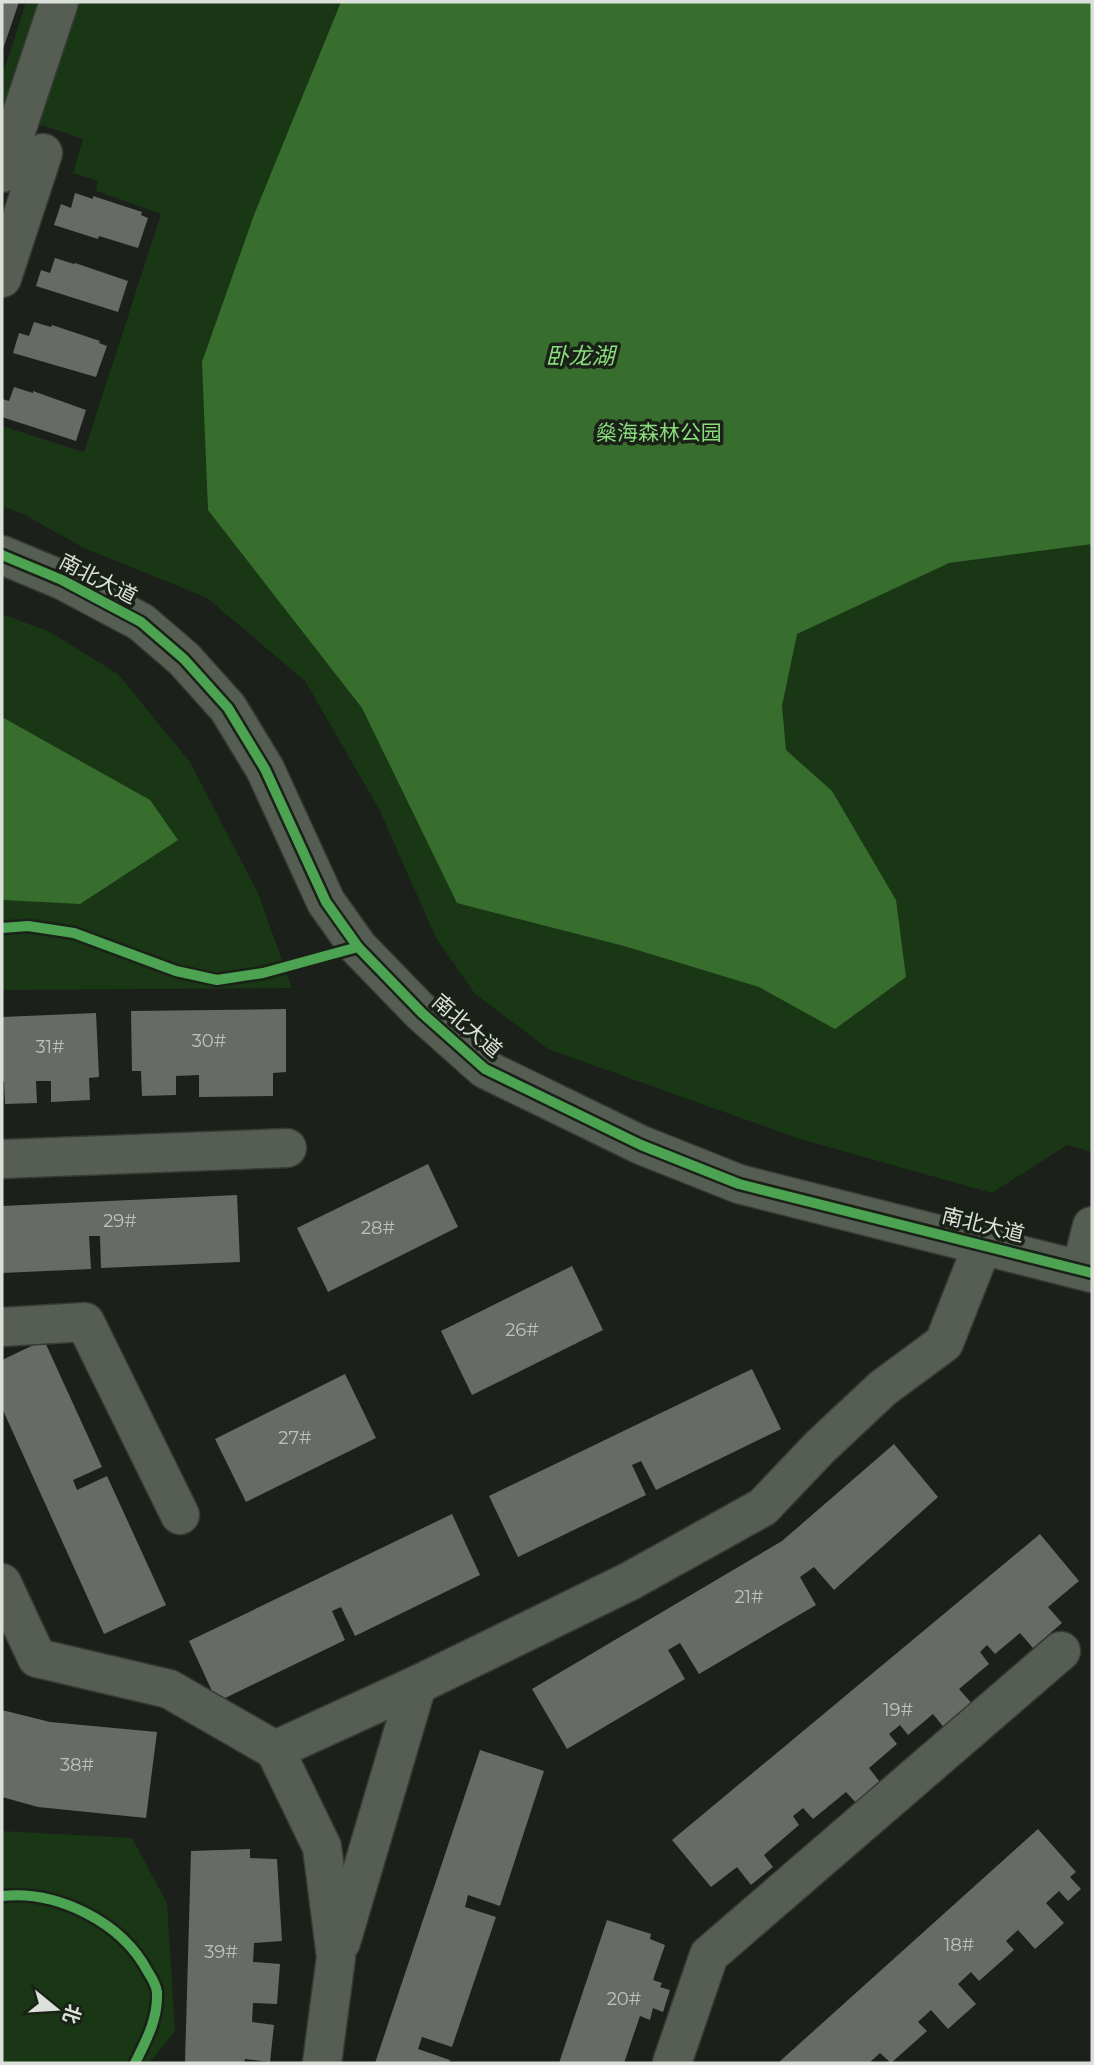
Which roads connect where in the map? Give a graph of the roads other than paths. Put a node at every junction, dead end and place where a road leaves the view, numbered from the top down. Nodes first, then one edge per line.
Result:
1 (59, 2) edge
2 (43, 153) dead end
3 (2, 173) edge
4 (2, 278) edge
5 (2, 555) edge
6 (287, 1148) dead end
7 (2, 1159) edge
8 (1092, 1226) edge
9 (982, 1244) junction
10 (1086, 1272) edge
11 (2, 1327) edge
12 (180, 1515) dead end
13 (2, 1583) edge
14 (1061, 1651) dead end
15 (416, 1685) junction
16 (275, 1750) junction
17 (336, 1957) junction
18 (322, 2063) edge
19 (671, 2063) edge

1 - 3 street
2 - 4 street
5 - 9 street, 南北大道
6 - 7 street
8 - 10 street
9 - 10 street, 南北大道
9 - 15 street
11 - 12 street
13 - 16 street
14 - 19 street
15 - 16 street
15 - 17 street
16 - 17 street
17 - 18 street

